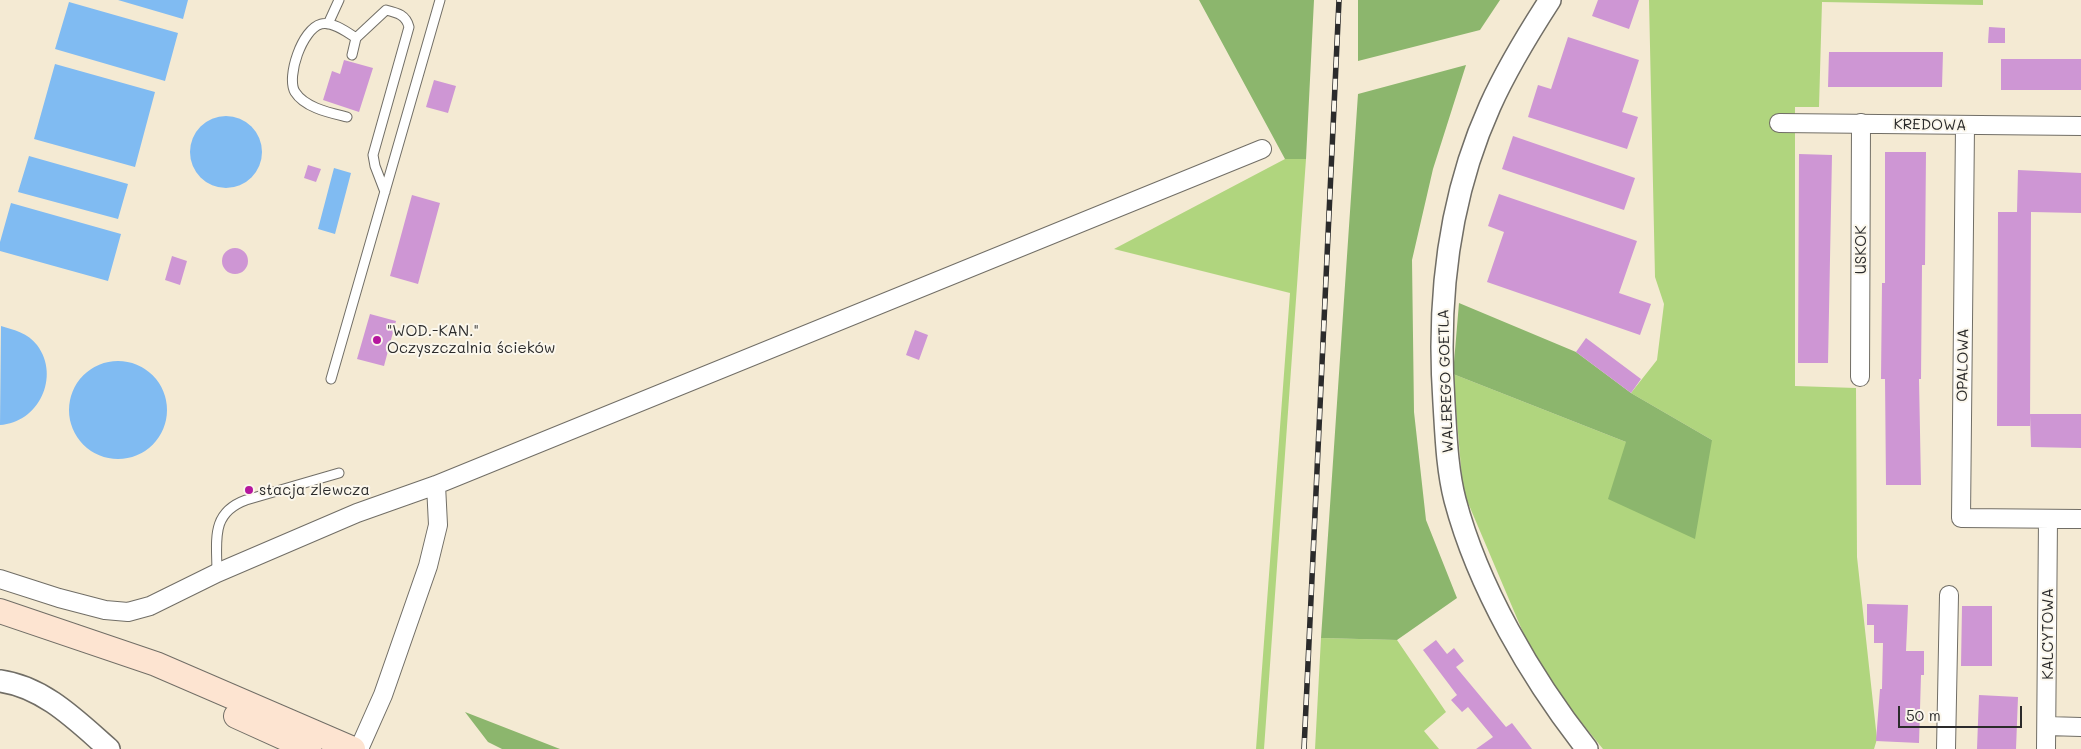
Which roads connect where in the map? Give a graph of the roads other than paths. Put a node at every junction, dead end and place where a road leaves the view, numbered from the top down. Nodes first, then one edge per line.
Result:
1 (339, 0) edge
2 (440, 0) edge
3 (1550, 0) edge
4 (328, 24) junction
5 (356, 38) junction
6 (352, 55) dead end
7 (347, 117) dead end
8 (1779, 123) dead end
9 (1861, 123) junction
10 (1965, 126) junction
11 (2081, 126) edge
12 (1262, 149) dead end
13 (385, 192) junction
14 (1860, 377) dead end
15 (331, 380) dead end
16 (339, 473) dead end
17 (436, 485) junction
18 (2048, 519) junction
19 (2081, 519) edge
20 (217, 573) junction
21 (0, 579) edge
22 (1949, 595) dead end
23 (0, 611) edge
24 (61, 633) junction
25 (0, 681) edge
26 (2047, 726) junction
27 (2081, 727) edge
28 (109, 749) edge
29 (309, 749) edge
30 (353, 749) edge
31 (359, 749) edge
32 (1587, 749) edge
33 (1946, 749) edge
34 (2046, 749) edge

1 - 4 lane
2 - 13 lane
3 - 32 street, WALEREGO GOETLA
4 - 5 lane
4 - 7 lane
5 - 6 lane
5 - 13 lane
8 - 9 street, KREDOWA
9 - 10 street, KREDOWA
9 - 14 street, USKOK
10 - 11 street, KREDOWA
10 - 18 street, OPALOWA
12 - 17 street
13 - 15 lane
16 - 20 lane
17 - 20 street
17 - 31 street
18 - 19 street
18 - 26 street, KALCYTOWA
20 - 21 street
22 - 33 street
23 - 24 main road
24 - 29 main road
24 - 30 main road
25 - 28 street
26 - 27 street
26 - 34 street, KALCYTOWA

